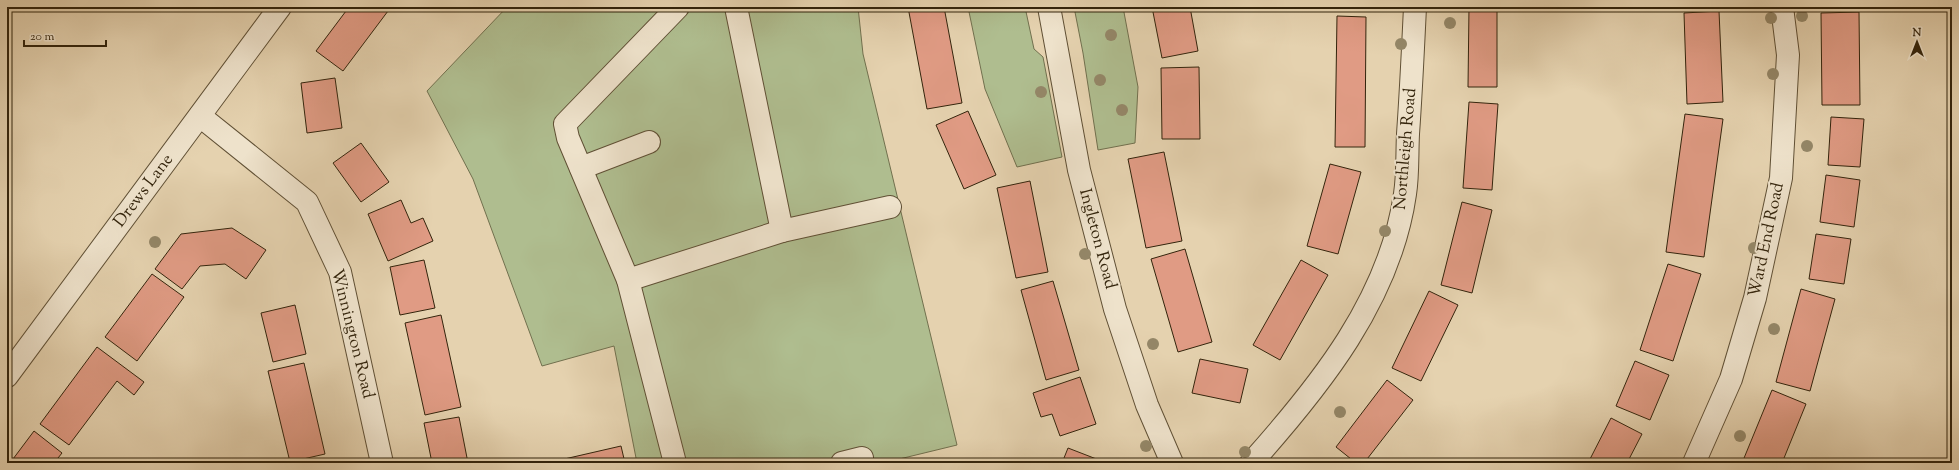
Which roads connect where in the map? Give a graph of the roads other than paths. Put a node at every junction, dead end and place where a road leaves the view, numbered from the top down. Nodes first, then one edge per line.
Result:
1 (280, 7) edge
2 (678, 7) edge
3 (736, 7) edge
4 (1049, 7) edge
5 (1415, 7) edge
6 (1782, 7) edge
7 (200, 116) junction
8 (649, 142) dead end
9 (581, 168) junction
10 (890, 208) dead end
11 (782, 231) junction
12 (628, 280) junction
13 (7, 376) edge
14 (382, 463) edge
15 (675, 463) edge
16 (1172, 463) edge
17 (1252, 463) edge
18 (1694, 463) edge

1 - 7 street, Drews Lane
2 - 9 street
3 - 11 street
4 - 16 street, Ingleton Road
5 - 17 street, Northleigh Road
6 - 18 street, Ward End Road
7 - 13 street, Drews Lane
7 - 14 street, Winnington Road
8 - 9 street
9 - 12 street
10 - 11 street
11 - 12 street
12 - 15 street

